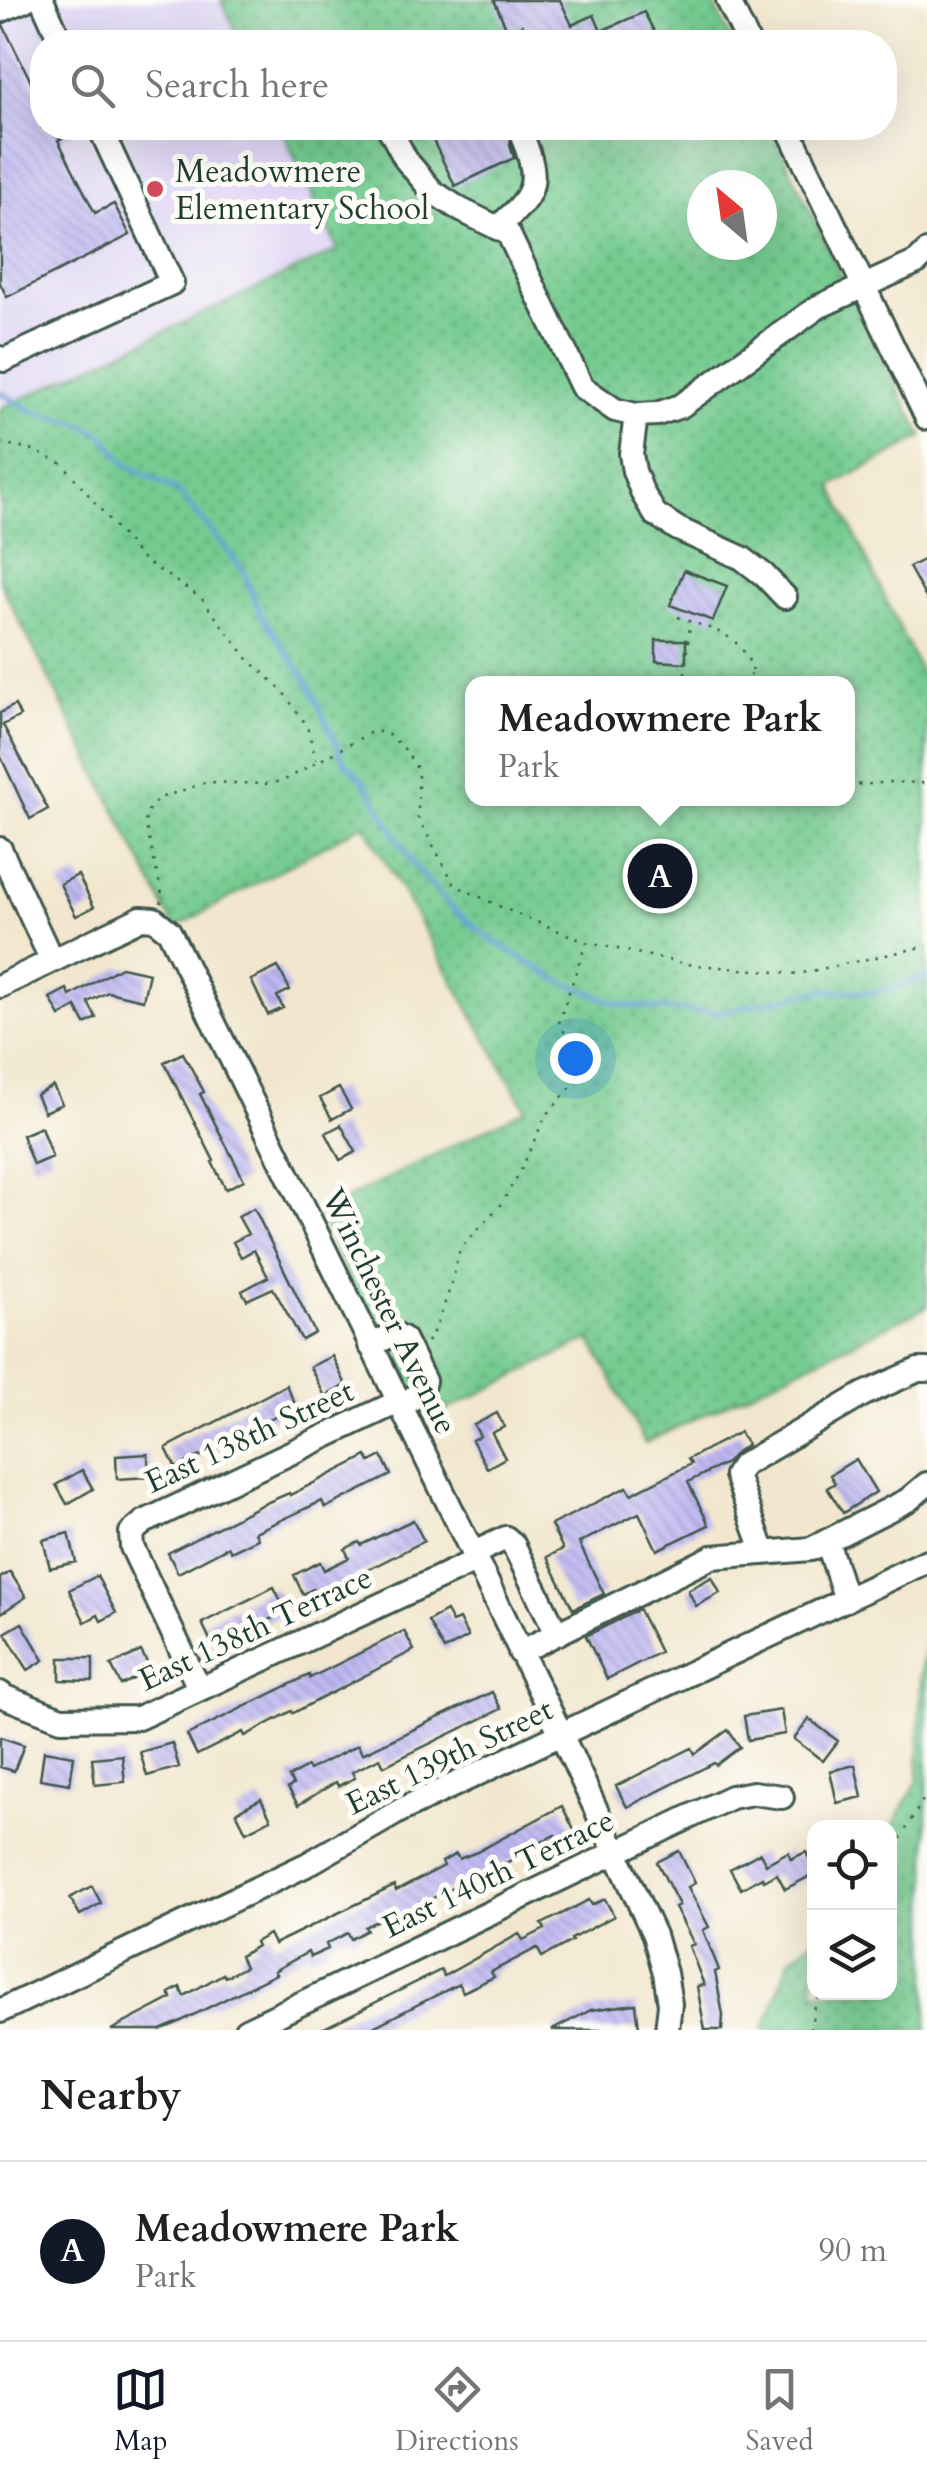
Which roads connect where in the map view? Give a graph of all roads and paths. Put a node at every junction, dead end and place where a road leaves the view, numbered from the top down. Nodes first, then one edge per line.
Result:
1 (25, 0) edge
2 (42, 0) edge
3 (728, 0) edge
4 (0, 11) edge
5 (56, 30) edge
6 (742, 30) edge
7 (106, 140) edge
8 (395, 140) edge
9 (794, 140) edge
10 (524, 141) dead end
11 (497, 228) junction
12 (924, 259) edge
13 (864, 288) junction
14 (0, 358) edge
15 (636, 415) junction
16 (927, 418) edge
17 (0, 444) edge
18 (785, 597) dead end
19 (678, 616) dead end
20 (690, 622) junction
21 (754, 674) joint
22 (685, 676) edge
23 (749, 676) edge
24 (317, 762) junction
25 (855, 783) edge
26 (927, 783) edge
27 (0, 849) edge
28 (154, 919) junction
29 (586, 942) junction
30 (927, 946) edge
31 (52, 961) junction
32 (0, 986) edge
33 (370, 1345) junction
34 (415, 1360) junction
35 (927, 1370) edge
36 (400, 1405) junction
37 (927, 1484) edge
38 (827, 1541) junction
39 (764, 1553) junction
40 (473, 1557) junction
41 (927, 1560) edge
42 (846, 1600) junction
43 (556, 1634) junction
44 (520, 1652) junction
45 (199, 1688) junction
46 (0, 1693) edge
47 (562, 1736) junction
48 (927, 1792) edge
49 (782, 1797) dead end
50 (897, 1844) edge
51 (616, 1853) junction
52 (817, 2000) edge
53 (0, 2010) edge
54 (246, 2030) edge
55 (667, 2030) edge
56 (810, 2030) edge

1 - 4 street
2 - 5 street
3 - 6 street
7 - 14 street
8 - 11 street
9 - 13 street
10 - 11 street
11 - 15 street
12 - 13 street
13 - 15 street
13 - 16 street
15 - 18 street
17 - 24 path
19 - 20 path
20 - 21 path
20 - 22 path
21 - 23 path
24 - 28 path
24 - 29 path
25 - 26 path
27 - 31 street
28 - 31 street
28 - 33 street, Winchester Avenue
29 - 30 path
29 - 34 path
31 - 32 street
33 - 34 street
33 - 36 street, Winchester Avenue
34 - 36 street
35 - 39 street
36 - 40 street, Winchester Avenue
36 - 45 street, East 138th Street
37 - 38 street
38 - 39 street
38 - 42 street
39 - 43 street
40 - 43 street, East 138th Terrace
40 - 44 street, Winchester Avenue
40 - 45 street, East 138th Terrace
41 - 42 street, East 139th Street
42 - 47 street, East 139th Street
43 - 44 street
44 - 47 street, Winchester Avenue
45 - 46 street, East 138th Terrace
47 - 51 street, Winchester Avenue
47 - 53 street, East 139th Street
48 - 50 path
49 - 51 street, East 140th Terrace
51 - 54 street, East 140th Terrace
51 - 55 street, Winchester Avenue
52 - 56 path

